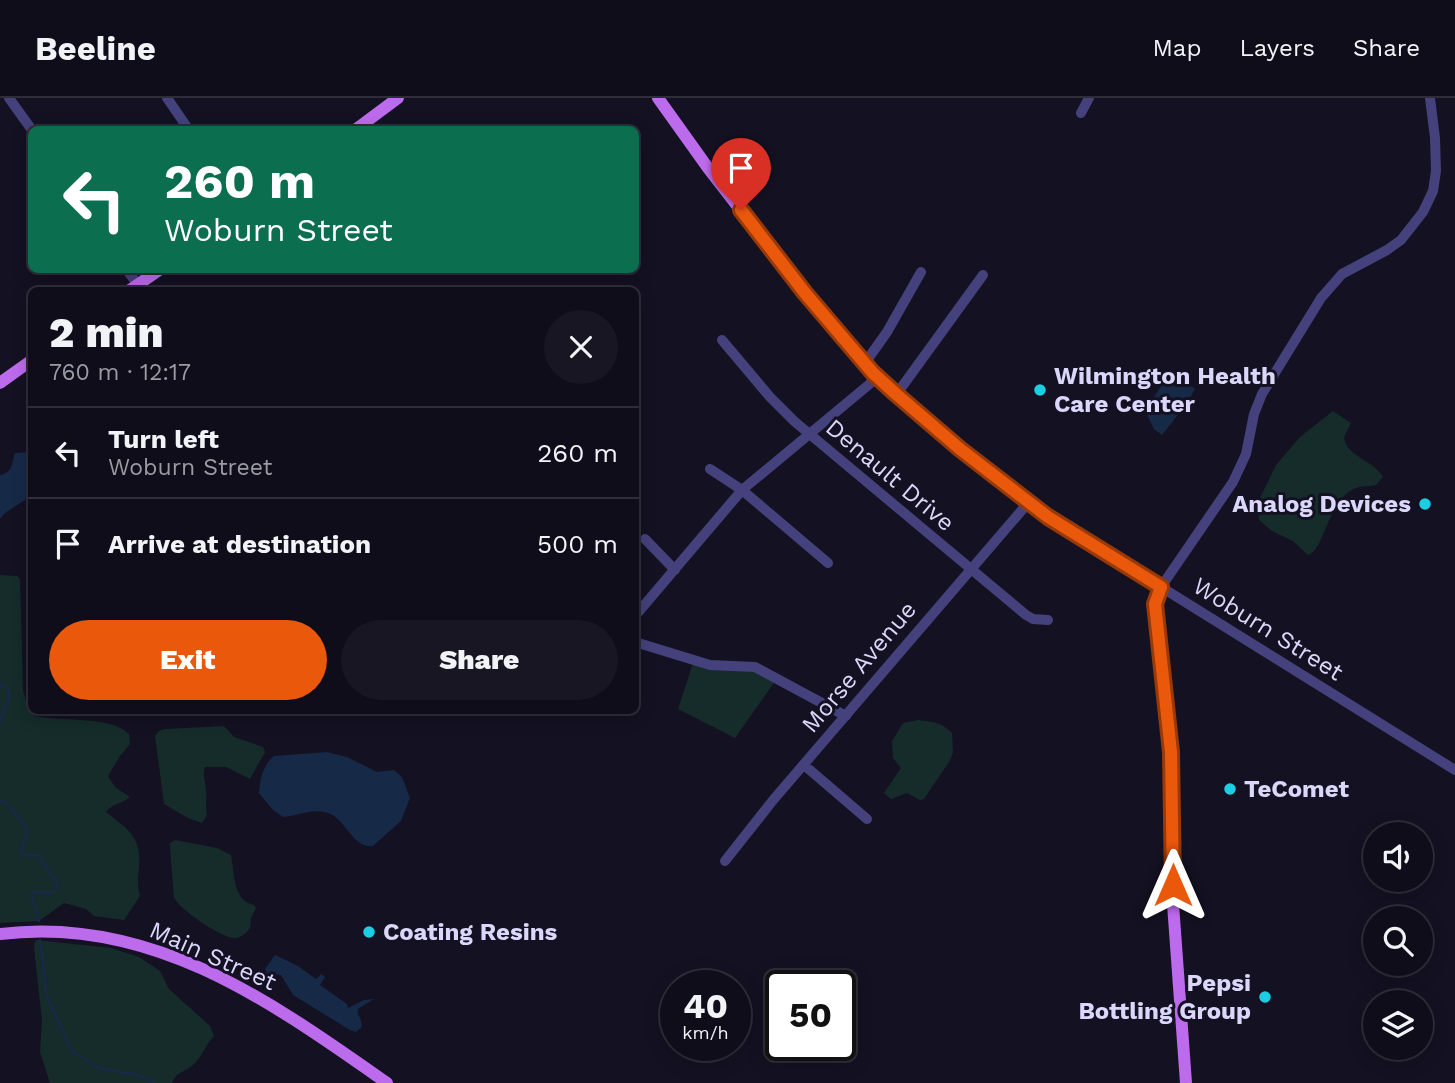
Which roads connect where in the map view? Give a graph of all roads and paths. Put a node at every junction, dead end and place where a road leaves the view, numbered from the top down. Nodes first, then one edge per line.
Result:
1 (9, 98) edge
2 (167, 98) edge
3 (398, 98) edge
4 (658, 98) edge
5 (1089, 98) edge
6 (1430, 98) edge
7 (1081, 113) dead end
8 (29, 126) edge
9 (186, 126) edge
10 (360, 126) edge
11 (921, 272) dead end
12 (155, 273) edge
13 (983, 275) dead end
14 (135, 287) edge
15 (722, 340) dead end
16 (28, 363) edge
17 (865, 363) junction
18 (878, 377) junction
19 (0, 383) edge
20 (896, 394) junction
21 (809, 433) junction
22 (710, 468) dead end
23 (742, 490) junction
24 (1028, 503) junction
25 (645, 539) dead end
26 (828, 563) dead end
27 (675, 570) junction
28 (971, 570) junction
29 (1161, 587) junction
30 (639, 610) edge
31 (1048, 620) dead end
32 (639, 643) edge
33 (846, 716) junction
34 (804, 765) junction
35 (1455, 771) edge
36 (867, 819) dead end
37 (725, 861) dead end
38 (0, 934) edge
39 (387, 1083) edge
40 (1186, 1083) edge

1 - 8 street
2 - 9 street
3 - 10 main road
4 - 17 main road, Woburn Street
5 - 7 street
6 - 29 street
11 - 17 street
12 - 14 main road
13 - 20 street
15 - 21 street, Denault Drive
16 - 19 main road
17 - 18 main road, Woburn Street
18 - 20 main road, Woburn Street
18 - 21 street
20 - 24 main road, Woburn Street
21 - 23 street
21 - 28 street, Denault Drive
22 - 23 street
23 - 26 street
23 - 27 street
24 - 28 street, Morse Avenue
24 - 29 main road, Woburn Street
25 - 27 street
27 - 30 street
28 - 31 street, Denault Drive
28 - 33 street, Morse Avenue
29 - 35 street, Woburn Street
29 - 40 main road
32 - 33 street
33 - 34 street, Morse Avenue
34 - 36 street
34 - 37 street, Morse Avenue
38 - 39 main road, Main Street

